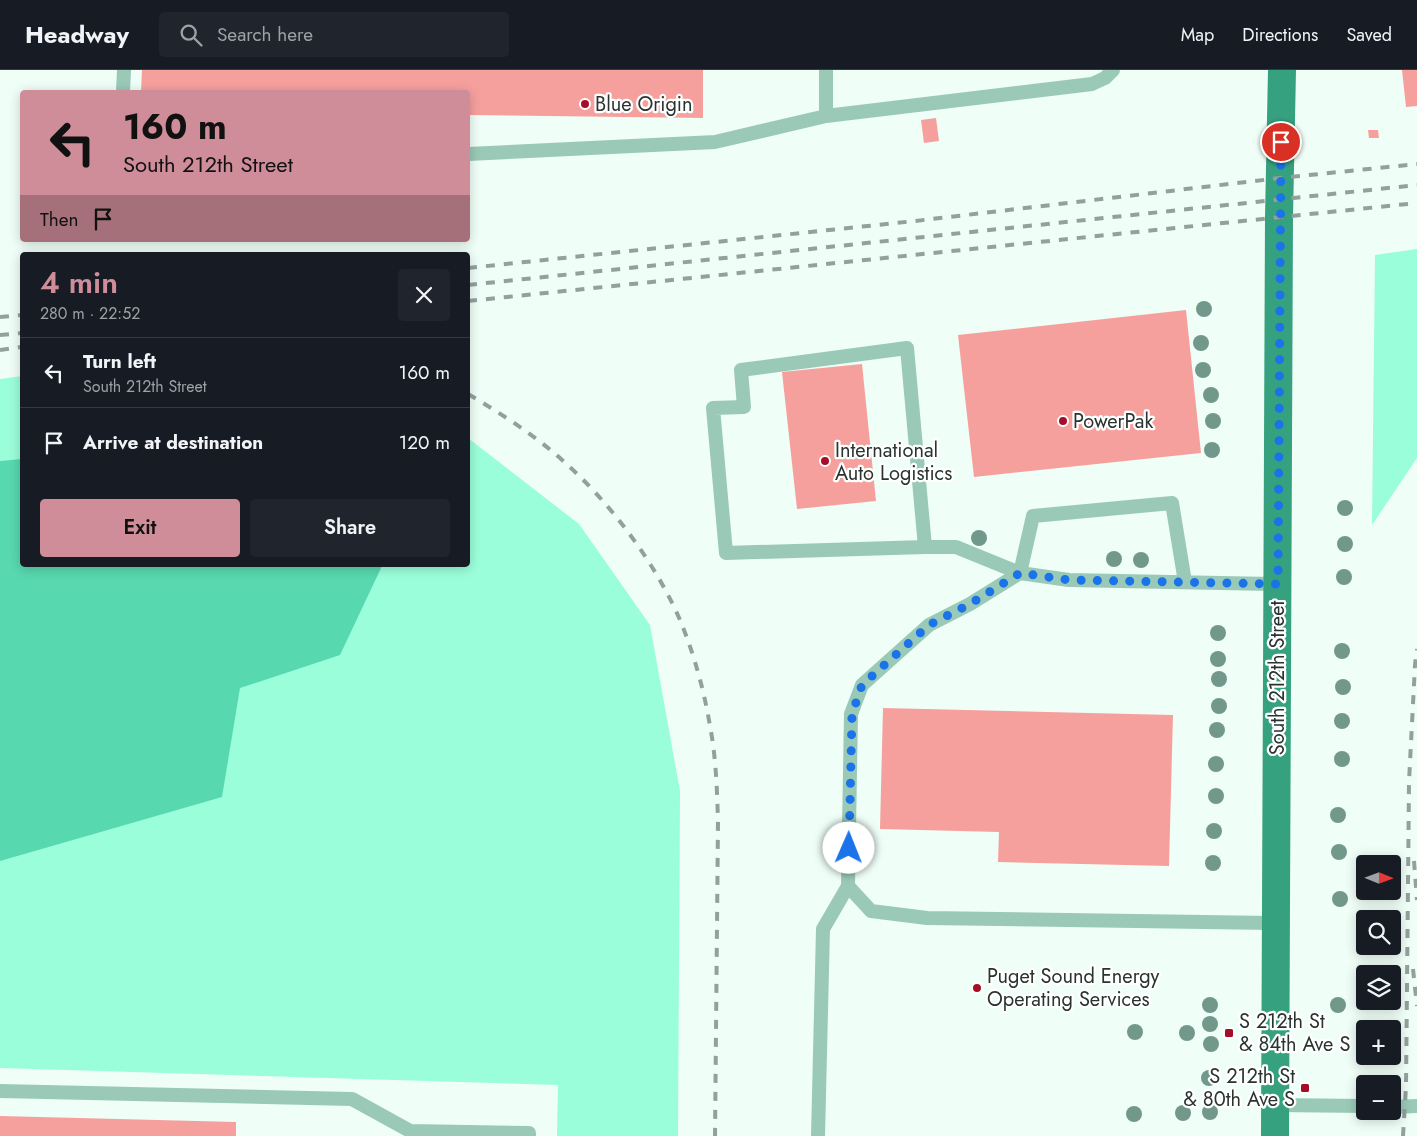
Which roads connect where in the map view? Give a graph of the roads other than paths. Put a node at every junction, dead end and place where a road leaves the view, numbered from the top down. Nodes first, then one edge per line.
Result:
1 (124, 70) edge
2 (826, 70) edge
3 (1113, 70) edge
4 (1282, 70) edge
5 (123, 90) edge
6 (826, 116) junction
7 (470, 154) edge
8 (925, 547) junction
9 (1020, 573) junction
10 (1185, 582) junction
11 (1278, 584) junction
12 (848, 886) junction
13 (1277, 923) junction
14 (0, 1091) edge
15 (1276, 1104) junction
16 (1356, 1106) edge
17 (1417, 1106) edge
18 (1401, 1107) edge
19 (529, 1136) edge
20 (818, 1136) edge
21 (1275, 1136) edge

1 - 5 lane
2 - 6 lane
3 - 6 lane
4 - 11 main road, South 212th Street
6 - 7 lane
8 - 8 lane
8 - 9 lane
9 - 10 lane
9 - 10 lane
9 - 12 lane
10 - 11 lane
11 - 13 main road, South 212th Street
12 - 13 lane
12 - 20 lane
13 - 15 main road, South 212th Street
14 - 19 lane
15 - 16 lane
15 - 21 main road, South 212th Street
17 - 18 lane

